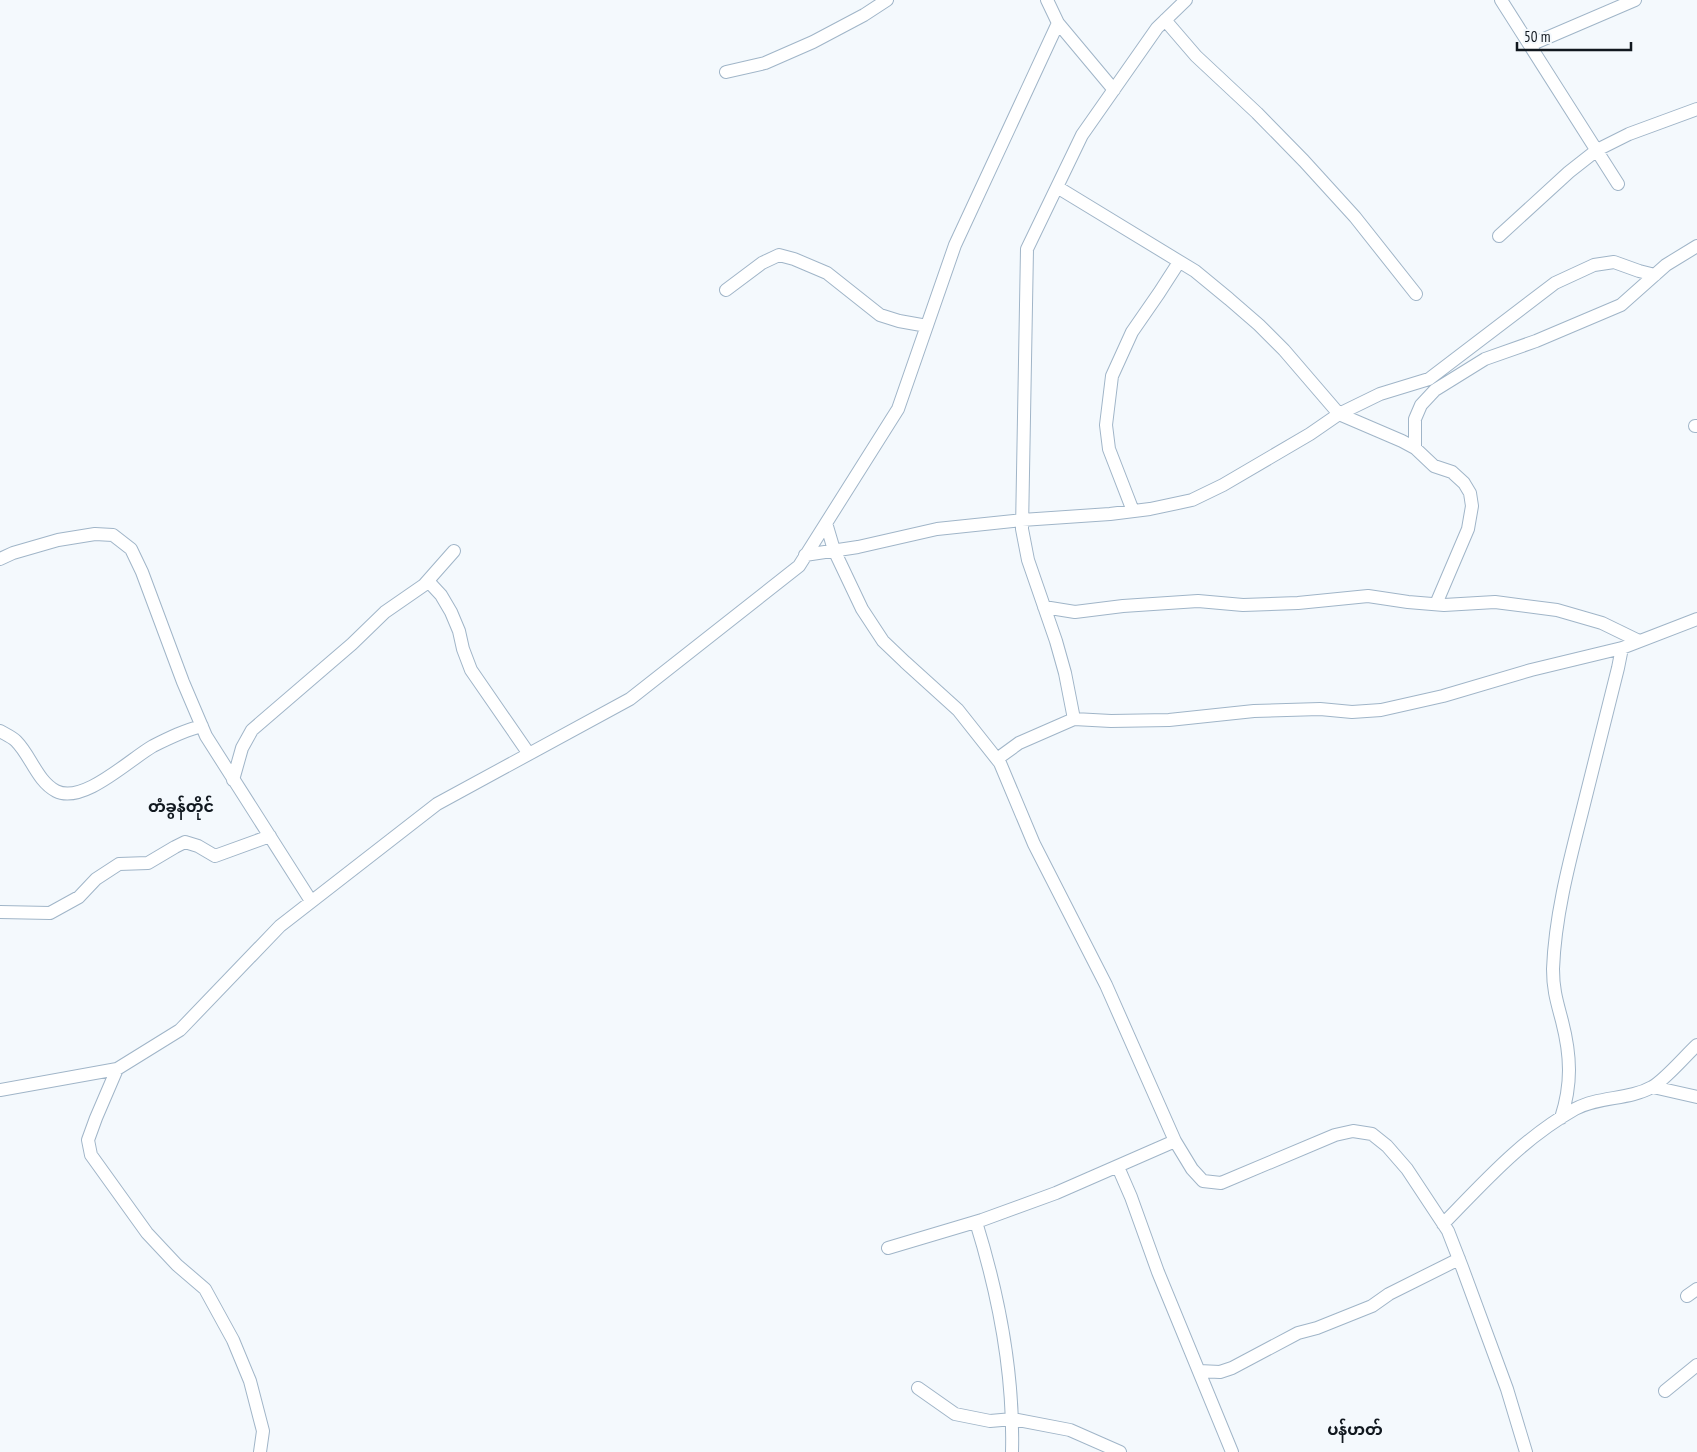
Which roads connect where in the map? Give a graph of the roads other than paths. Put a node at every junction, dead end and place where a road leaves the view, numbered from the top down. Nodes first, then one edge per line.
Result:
1 (887, 0) edge
2 (1047, 0) edge
3 (1186, 0) edge
4 (1501, 0) edge
5 (1635, 0) edge
6 (1165, 20) junction
7 (1058, 24) junction
8 (1530, 45) junction
9 (726, 72) dead end
10 (1114, 90) junction
11 (1697, 109) edge
12 (1597, 150) junction
13 (1618, 184) dead end
14 (1057, 187) junction
15 (1499, 236) dead end
16 (1697, 246) edge
17 (1179, 262) junction
18 (1655, 275) junction
19 (726, 290) dead end
20 (1416, 294) dead end
21 (926, 326) junction
22 (1339, 414) junction
23 (1415, 448) junction
24 (1132, 511) junction
25 (1022, 520) junction
26 (826, 523) junction
27 (834, 550) junction
28 (454, 551) dead end
29 (806, 554) junction
30 (0, 559) edge
31 (428, 581) junction
32 (1436, 604) junction
33 (1044, 608) junction
34 (1697, 619) edge
35 (1639, 641) junction
36 (1622, 648) junction
37 (1074, 719) junction
38 (202, 726) junction
39 (0, 731) edge
40 (529, 754) junction
41 (997, 758) junction
42 (233, 780) junction
43 (270, 836) junction
44 (312, 901) junction
45 (0, 912) edge
46 (1697, 1045) edge
47 (118, 1069) junction
48 (1654, 1087) junction
49 (0, 1090) edge
50 (1697, 1097) edge
51 (1560, 1118) junction
52 (1175, 1141) junction
53 (1118, 1167) junction
54 (976, 1222) junction
55 (1443, 1224) junction
56 (888, 1248) dead end
57 (1459, 1259) junction
58 (1697, 1365) edge
59 (1199, 1371) junction
60 (918, 1388) dead end
61 (1665, 1392) dead end
62 (1013, 1419) junction
63 (260, 1452) edge
64 (1012, 1452) edge
65 (1120, 1452) edge
66 (1232, 1452) edge
67 (1526, 1452) edge

1 - 9 street
2 - 7 street
3 - 6 street
4 - 8 street
5 - 8 street
6 - 10 street
6 - 20 street
7 - 10 street
7 - 21 street
8 - 12 street
10 - 14 street
11 - 12 street
12 - 13 street
12 - 15 street
14 - 17 street
14 - 25 street
16 - 18 street
17 - 22 street
17 - 24 street
18 - 22 street
18 - 23 street
19 - 21 street
21 - 26 street
22 - 23 street
22 - 24 street
23 - 32 street
24 - 25 street
25 - 27 street
25 - 33 street
26 - 27 street
26 - 29 street
27 - 29 street
27 - 41 street
28 - 31 street
29 - 40 street
30 - 38 street
31 - 40 street
31 - 42 street
32 - 33 street
32 - 35 street
33 - 37 street
34 - 35 street
35 - 36 street
36 - 37 street
36 - 51 street
37 - 41 street
38 - 39 street
38 - 42 street
40 - 44 street
41 - 52 street
42 - 43 street
43 - 44 street
43 - 45 street
44 - 47 street
46 - 48 street
47 - 49 street
47 - 63 street
48 - 50 street
48 - 51 street
51 - 55 street
52 - 53 street
52 - 55 street
53 - 54 street
53 - 59 street
54 - 56 street
54 - 62 street
55 - 57 street
57 - 59 street
57 - 67 street
58 - 61 street
59 - 66 street
60 - 62 street
62 - 64 street
62 - 65 street

